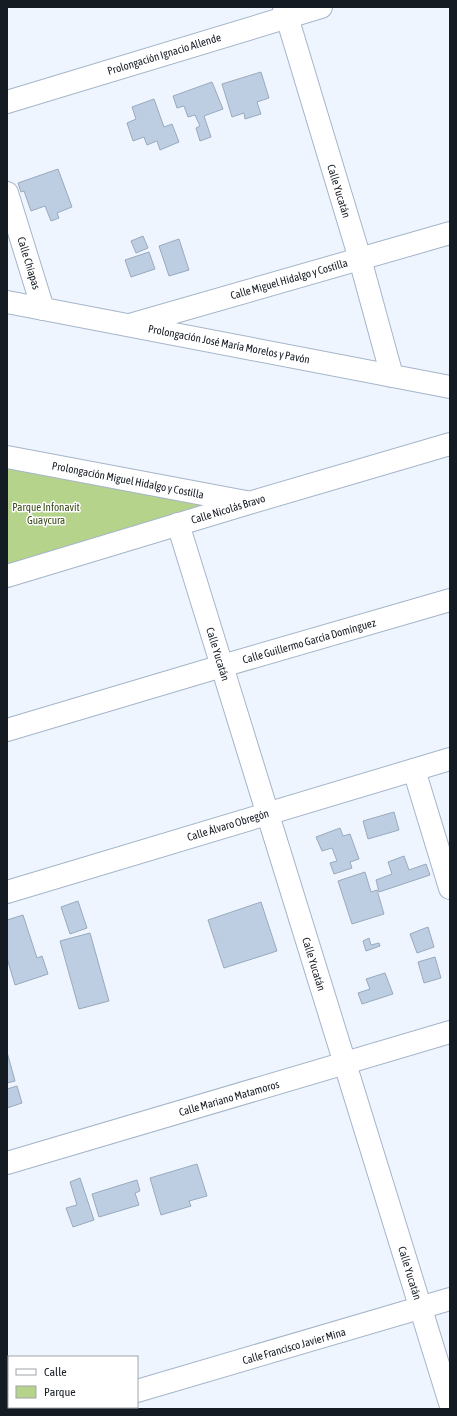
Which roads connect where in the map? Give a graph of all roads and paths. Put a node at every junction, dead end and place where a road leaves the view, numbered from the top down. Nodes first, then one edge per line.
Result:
1 (321, 7) edge
2 (286, 12) edge
3 (7, 102) edge
4 (7, 193) edge
5 (450, 233) edge
6 (360, 259) junction
7 (7, 302) edge
8 (43, 309) junction
9 (128, 325) junction
10 (392, 376) junction
11 (450, 387) edge
12 (450, 444) edge
13 (7, 457) edge
14 (249, 502) junction
15 (178, 524) junction
16 (7, 576) edge
17 (450, 600) edge
18 (222, 666) junction
19 (7, 730) edge
20 (450, 759) edge
21 (414, 770) junction
22 (267, 814) junction
23 (450, 888) edge
24 (7, 892) edge
25 (450, 1032) edge
26 (345, 1064) junction
27 (7, 1163) edge
28 (450, 1299) edge
29 (421, 1308) junction
30 (138, 1391) edge
31 (450, 1403) edge

1 - 2 street, Prolongación Ignacio Allende
2 - 3 street, Prolongación Ignacio Allende
2 - 6 street, Calle Yucatán
4 - 8 street, Calle Chiapas
5 - 6 street, Calle Miguel Hidalgo y Costilla
6 - 9 street, Calle Miguel Hidalgo y Costilla
6 - 10 street, Calle Yucatán
7 - 8 street, Prolongación José María Morelos y Pavón
8 - 9 street, Prolongación José María Morelos y Pavón
9 - 10 street, Prolongación José María Morelos y Pavón
10 - 11 street, Prolongación José María Morelos y Pavón
12 - 14 street, Calle Nicolás Bravo
13 - 14 street, Prolongación Miguel Hidalgo y Costilla
14 - 15 street, Calle Nicolás Bravo
15 - 16 street, Calle Nicolás Bravo
15 - 18 street, Calle Yucatán
17 - 18 street, Calle Guillermo García Domínguez
18 - 19 street, Calle Guillermo García Domínguez
18 - 22 street, Calle Yucatán
20 - 21 street, Calle Álvaro Obregón
21 - 22 street, Calle Álvaro Obregón
21 - 23 street
22 - 24 street, Calle Álvaro Obregón
22 - 26 street, Calle Yucatán
25 - 26 street, Calle Mariano Matamoros
26 - 27 street, Calle Mariano Matamoros
26 - 29 street, Calle Yucatán
28 - 29 street, Calle Francisco Javier Mina
29 - 30 street, Calle Francisco Javier Mina
29 - 31 street, Calle Yucatán

